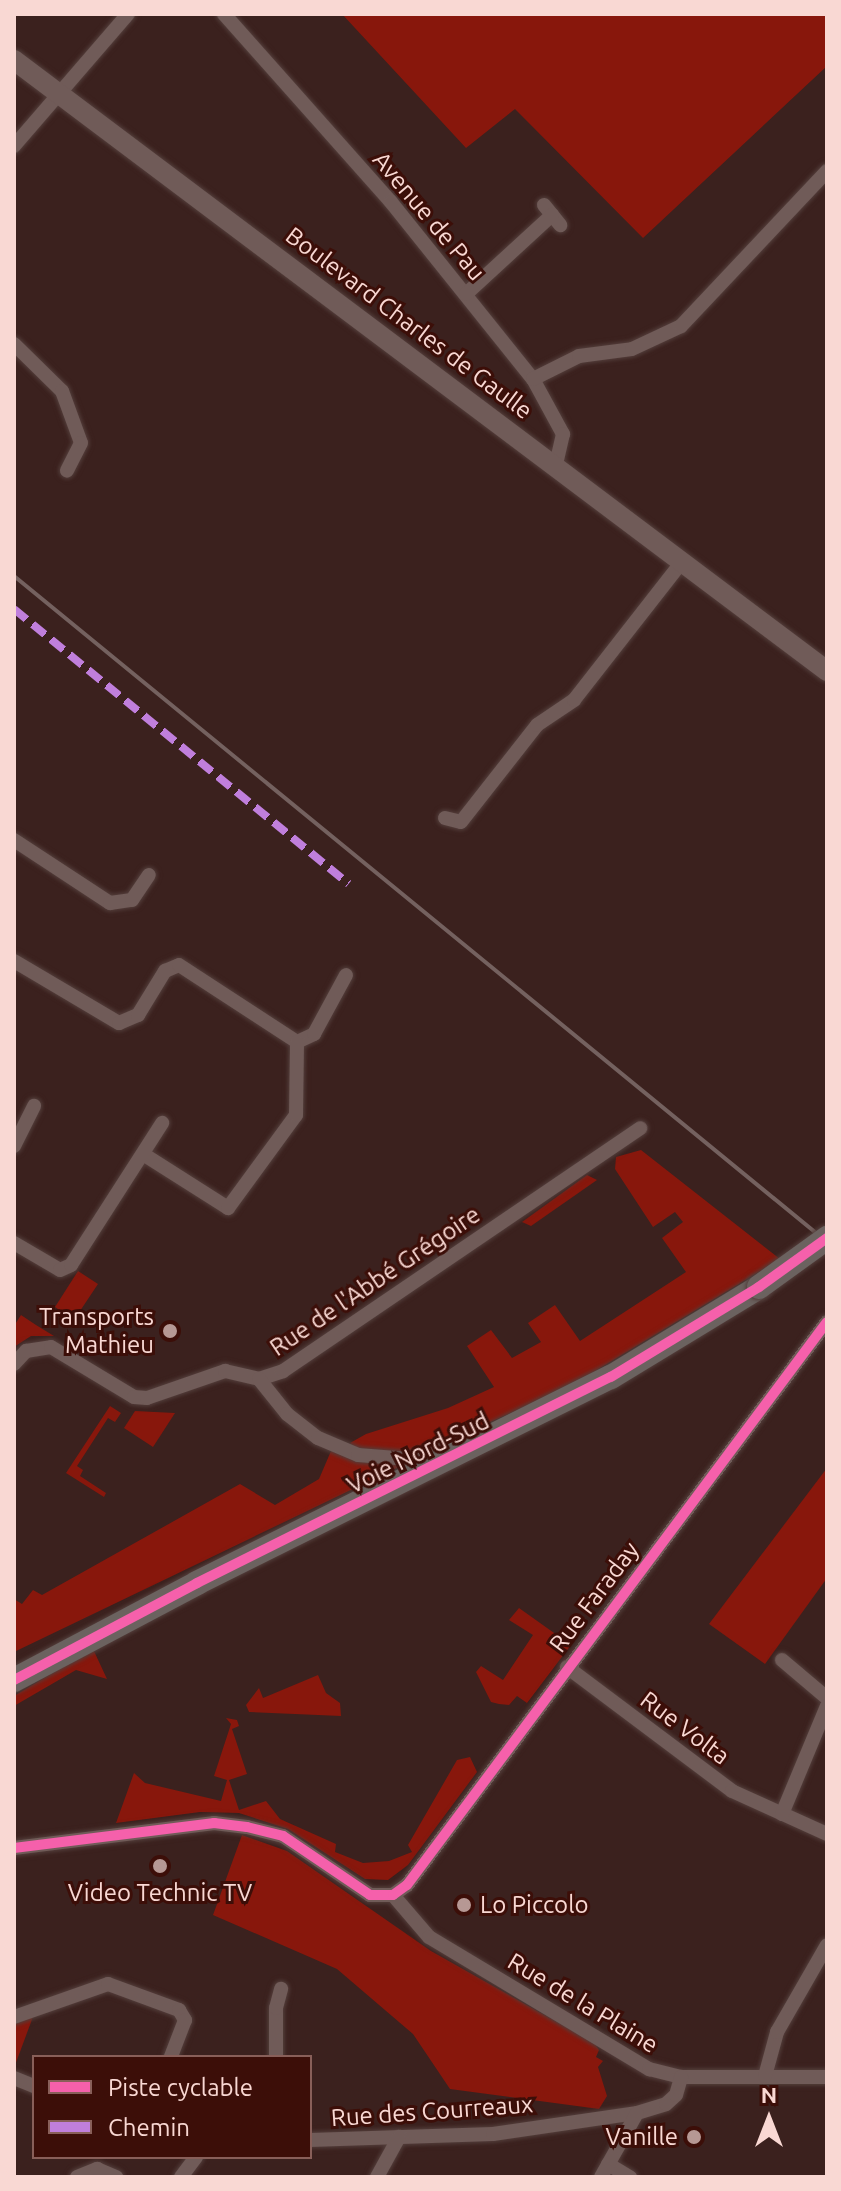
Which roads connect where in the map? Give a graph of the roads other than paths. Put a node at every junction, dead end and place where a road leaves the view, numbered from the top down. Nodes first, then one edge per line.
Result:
1 (128, 14) edge
2 (224, 14) edge
3 (14, 60) edge
4 (58, 93) junction
5 (14, 146) edge
6 (827, 171) edge
7 (552, 215) dead end
8 (466, 294) junction
9 (14, 344) edge
10 (533, 379) junction
11 (556, 464) junction
12 (67, 471) dead end
13 (682, 562) junction
14 (827, 671) edge
15 (445, 818) dead end
16 (14, 840) edge
17 (149, 875) dead end
18 (14, 961) edge
19 (346, 975) dead end
20 (297, 1042) junction
21 (34, 1106) dead end
22 (162, 1123) dead end
23 (640, 1128) dead end
24 (15, 1143) edge
25 (143, 1154) junction
26 (827, 1238) edge
27 (14, 1243) edge
28 (827, 1322) edge
29 (14, 1364) edge
30 (259, 1379) junction
31 (479, 1446) junction
32 (782, 1660) dead end
33 (567, 1667) junction
34 (14, 1680) edge
35 (827, 1698) edge
36 (827, 1706) edge
37 (782, 1814) junction
38 (827, 1834) edge
39 (14, 1848) edge
40 (393, 1895) junction
41 (827, 1945) edge
42 (281, 1989) dead end
43 (14, 2017) edge
44 (172, 2055) edge
45 (276, 2055) edge
46 (765, 2076) junction
47 (681, 2077) junction
48 (827, 2077) edge
49 (637, 2113) junction
50 (399, 2137) junction
51 (312, 2140) edge
52 (194, 2159) edge
53 (604, 2171) edge
54 (77, 2177) edge
55 (116, 2177) edge
56 (181, 2177) edge
57 (377, 2177) edge
58 (630, 2177) edge

1 - 4 street
2 - 8 street, Avenue de Pau
3 - 4 main road, Boulevard Charles de Gaulle
4 - 5 street
4 - 11 main road, Boulevard Charles de Gaulle
6 - 10 street
7 - 8 street
8 - 10 street, Avenue de Pau
9 - 12 street
10 - 11 street, Avenue de Pau
11 - 13 main road, Boulevard Charles de Gaulle
13 - 14 main road, Boulevard Charles de Gaulle
13 - 15 street
16 - 17 street
18 - 20 street
19 - 20 street
20 - 25 street
21 - 24 street
22 - 25 street
23 - 30 street, Rue de l'Abbé Grégoire
25 - 27 street
26 - 31 main road, Voie Nord-Sud, bridge
28 - 33 street, Rue Faraday
29 - 30 street
30 - 31 street, Rue de l'Abbé Grégoire
31 - 34 main road, Voie Nord-Sud
32 - 35 street
33 - 37 street, Rue Volta
33 - 40 street, Rue Faraday
36 - 37 street
37 - 38 street, Rue Volta
39 - 40 street
40 - 47 street, Rue de la Plaine
41 - 46 street
42 - 45 street
43 - 44 street
46 - 47 street, Rue de la Plaine
46 - 48 street, Rue de la Plaine
47 - 49 street, Rue des Courreaux
49 - 50 street, Rue des Courreaux
49 - 53 street
50 - 51 street, Rue des Courreaux
50 - 57 street
52 - 56 street
53 - 58 street
54 - 55 street

